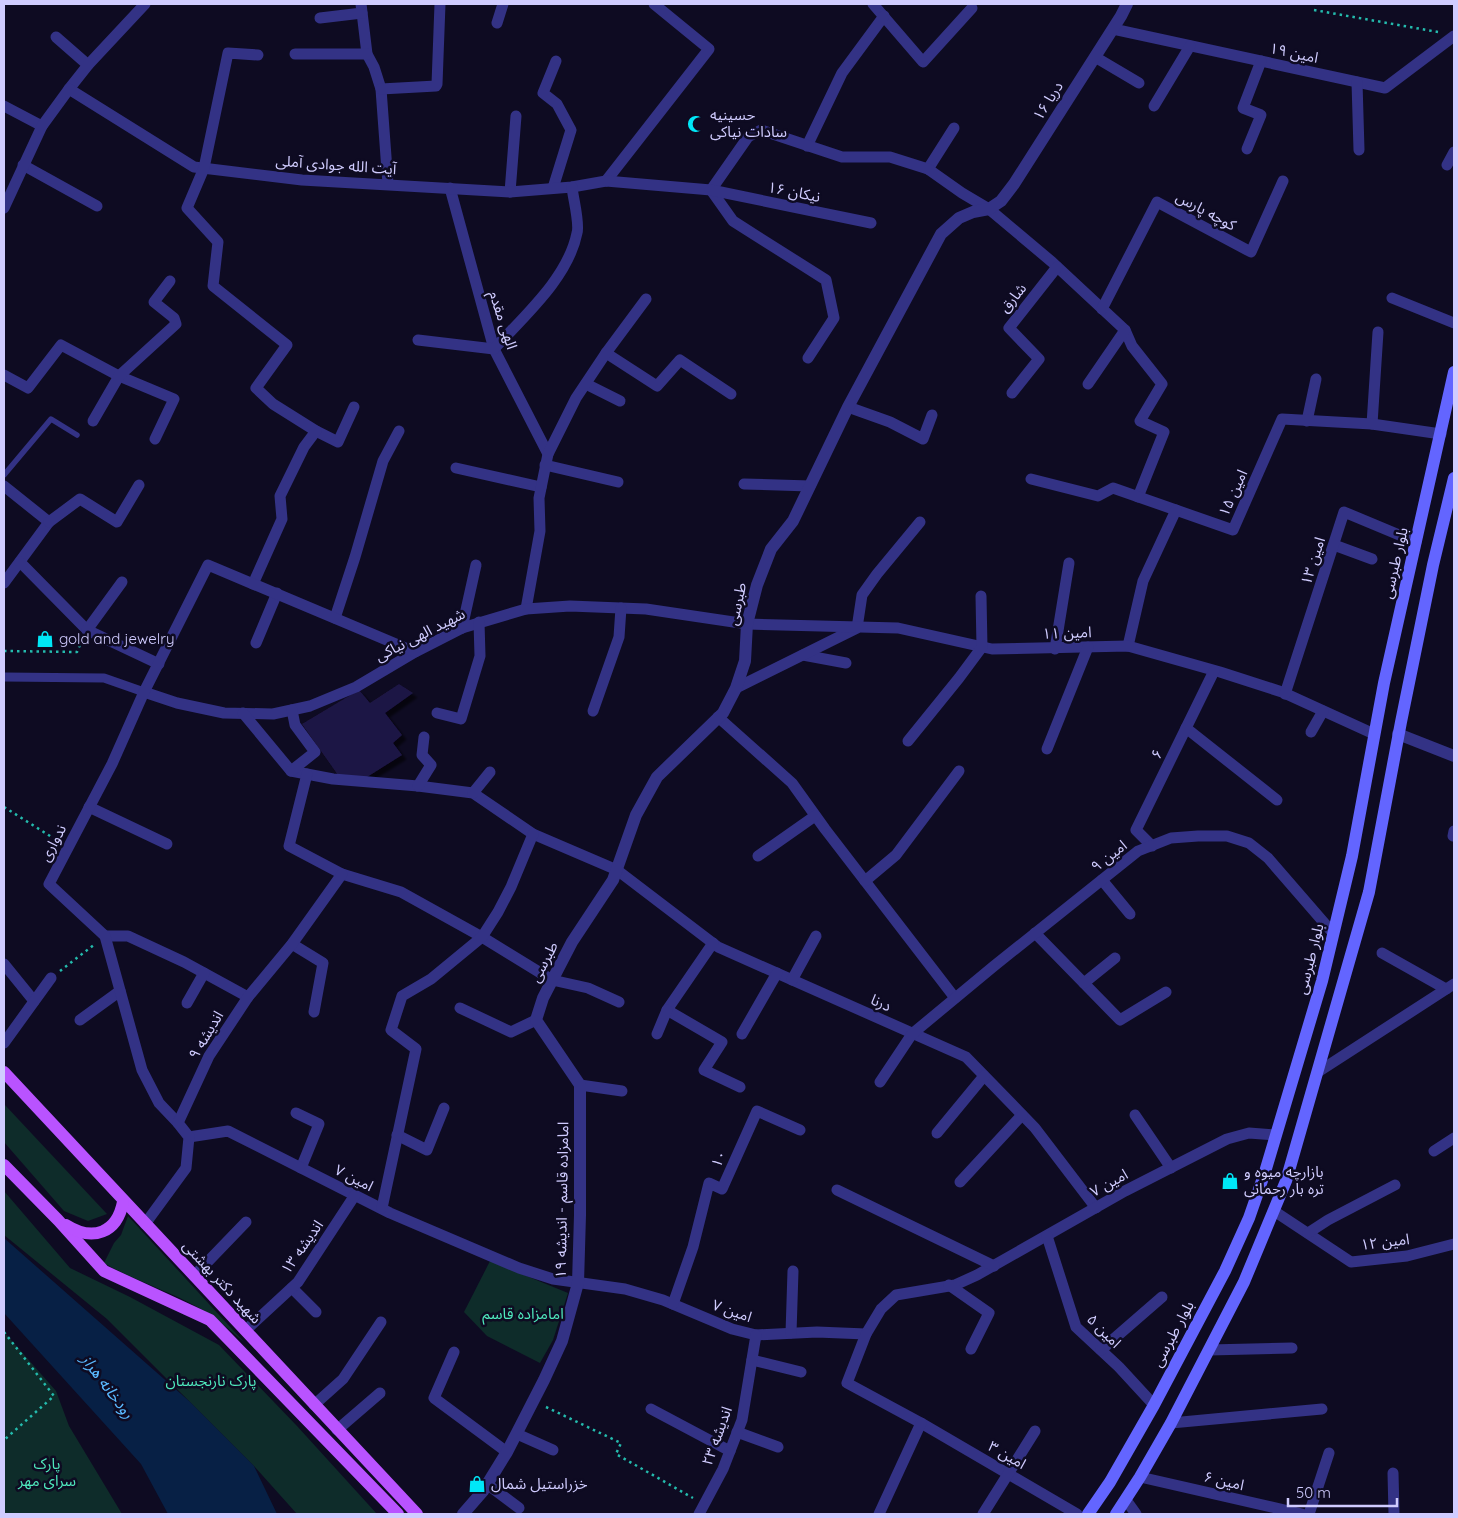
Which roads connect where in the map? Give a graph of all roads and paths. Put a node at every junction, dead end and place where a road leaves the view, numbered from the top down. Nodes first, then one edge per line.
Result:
1 (145, 4) edge
2 (440, 4) edge
3 (503, 4) edge
4 (654, 4) edge
5 (873, 4) edge
6 (1127, 4) edge
7 (361, 8) edge
8 (972, 8) dead end
9 (1314, 10) dead end
10 (884, 16) junction
11 (320, 18) dead end
12 (497, 23) dead end
13 (1113, 29) junction
14 (1450, 35) edge
15 (56, 37) dead end
16 (1190, 46) junction
17 (296, 54) dead end
18 (367, 54) junction
19 (258, 55) dead end
20 (1095, 57) junction
21 (556, 61) dead end
22 (1261, 61) junction
23 (88, 65) junction
24 (1357, 82) junction
25 (1139, 83) dead end
26 (68, 89) junction
27 (381, 90) junction
28 (4, 106) edge
29 (1154, 106) dead end
30 (516, 116) dead end
31 (42, 126) junction
32 (954, 128) dead end
33 (807, 146) junction
34 (1247, 149) dead end
35 (1360, 150) dead end
36 (1454, 152) edge
37 (24, 165) junction
38 (1447, 165) dead end
39 (204, 168) junction
40 (928, 169) junction
41 (606, 181) junction
42 (1283, 181) dead end
43 (388, 184) junction
44 (572, 187) junction
45 (450, 188) junction
46 (553, 188) junction
47 (711, 190) junction
48 (510, 192) junction
49 (97, 206) dead end
50 (4, 208) edge
51 (989, 209) junction
52 (871, 223) dead end
53 (1057, 267) junction
54 (170, 281) dead end
55 (1392, 298) dead end
56 (646, 299) dead end
57 (1102, 308) junction
58 (1454, 323) edge
59 (1125, 330) junction
60 (1378, 332) dead end
61 (418, 340) dead end
62 (494, 349) junction
63 (606, 353) junction
64 (808, 358) dead end
65 (1454, 372) edge
66 (4, 375) edge
67 (119, 376) junction
68 (1316, 379) dead end
69 (586, 384) junction
70 (1088, 384) dead end
71 (1012, 393) dead end
72 (731, 394) dead end
73 (620, 401) dead end
74 (354, 407) dead end
75 (848, 407) junction
76 (932, 415) dead end
77 (93, 421) dead end
78 (1307, 421) junction
79 (1372, 424) junction
80 (316, 430) junction
81 (400, 431) dead end
82 (1441, 434) junction
83 (77, 435) dead end
84 (155, 440) dead end
85 (548, 454) junction
86 (545, 466) junction
87 (456, 468) dead end
88 (4, 475) edge
89 (1454, 478) edge
90 (1031, 479) dead end
91 (618, 482) dead end
92 (744, 484) dead end
93 (4, 486) edge
94 (139, 486) dead end
95 (810, 486) junction
96 (541, 487) junction
97 (1138, 497) junction
98 (1176, 510) junction
99 (49, 522) junction
100 (920, 522) dead end
101 (1416, 542) junction
102 (1334, 545) junction
103 (1372, 560) dead end
104 (20, 562) junction
105 (1069, 562) dead end
106 (476, 565) dead end
107 (122, 582) dead end
108 (4, 583) edge
109 (253, 584) junction
110 (277, 594) junction
111 (981, 596) dead end
112 (621, 608) junction
113 (526, 609) junction
114 (335, 618) junction
115 (479, 622) junction
116 (747, 624) junction
117 (462, 628) junction
118 (857, 628) junction
119 (87, 630) junction
120 (256, 643) dead end
121 (1128, 646) junction
122 (982, 647) junction
123 (1088, 648) junction
124 (1055, 649) junction
125 (4, 651) edge
126 (415, 652) junction
127 (803, 655) junction
128 (846, 663) dead end
129 (158, 664) junction
130 (1214, 671) junction
131 (4, 677) edge
132 (736, 688) junction
133 (144, 692) junction
134 (1285, 694) junction
135 (292, 710) junction
136 (593, 711) dead end
137 (1323, 711) junction
138 (243, 714) junction
139 (437, 714) dead end
140 (718, 717) junction
141 (1186, 728) junction
142 (1311, 732) dead end
143 (1374, 734) junction
144 (1398, 734) junction
145 (424, 737) dead end
146 (908, 741) dead end
147 (1046, 749) dead end
148 (1454, 756) edge
149 (291, 771) junction
150 (959, 771) dead end
151 (490, 772) dead end
152 (307, 774) junction
153 (418, 786) junction
154 (473, 793) junction
155 (1277, 800) dead end
156 (90, 806) junction
157 (4, 807) edge
158 (815, 816) junction
159 (533, 834) junction
160 (167, 844) dead end
161 (1152, 846) junction
162 (68, 847) junction
163 (758, 856) dead end
164 (616, 870) junction
165 (342, 874) junction
166 (1102, 880) junction
167 (865, 881) junction
168 (1130, 914) dead end
169 (1035, 933) junction
170 (1333, 933) junction
171 (105, 936) junction
172 (816, 936) dead end
173 (482, 937) junction
174 (713, 942) junction
175 (292, 944) junction
176 (1382, 953) dead end
177 (1115, 958) dead end
178 (4, 964) edge
179 (204, 973) junction
180 (777, 973) junction
181 (51, 978) joint
182 (552, 980) junction
183 (792, 980) junction
184 (1084, 983) junction
185 (1450, 987) edge
186 (120, 990) junction
187 (1166, 992) dead end
188 (248, 997) junction
189 (956, 998) junction
190 (34, 1001) junction
191 (620, 1002) dead end
192 (187, 1003) dead end
193 (460, 1008) dead end
194 (668, 1010) junction
195 (314, 1012) dead end
196 (80, 1020) dead end
197 (536, 1020) junction
198 (657, 1034) dead end
199 (742, 1034) dead end
200 (912, 1034) junction
201 (4, 1043) edge
202 (4, 1072) edge
203 (1318, 1072) junction
204 (984, 1076) junction
205 (880, 1082) dead end
206 (580, 1085) junction
207 (740, 1088) dead end
208 (622, 1091) dead end
209 (444, 1108) dead end
210 (296, 1114) dead end
211 (1022, 1115) junction
212 (1135, 1115) dead end
213 (178, 1123) junction
214 (800, 1130) dead end
215 (937, 1133) dead end
216 (397, 1135) junction
217 (1275, 1135) junction
218 (189, 1137) junction
219 (1454, 1138) edge
220 (1434, 1151) dead end
221 (4, 1165) edge
222 (301, 1168) junction
223 (1171, 1168) junction
224 (960, 1182) dead end
225 (1395, 1185) dead end
226 (836, 1190) dead end
227 (355, 1195) junction
228 (123, 1202) junction
229 (382, 1208) junction
230 (1096, 1208) junction
231 (1274, 1211) junction
232 (58, 1220) junction
233 (246, 1222) dead end
234 (145, 1224) junction
235 (1308, 1233) junction
236 (1047, 1236) junction
237 (1454, 1245) edge
238 (994, 1266) junction
239 (793, 1271) dead end
240 (194, 1276) junction
241 (578, 1283) junction
242 (950, 1285) junction
243 (292, 1288) junction
244 (1162, 1297) dead end
245 (674, 1304) junction
246 (316, 1312) dead end
247 (381, 1322) dead end
248 (246, 1330) junction
249 (4, 1332) edge
250 (791, 1333) junction
251 (866, 1334) junction
252 (756, 1335) junction
253 (9, 1339) junction
254 (4, 1342) edge
255 (1292, 1348) dead end
256 (971, 1349) dead end
257 (1102, 1350) junction
258 (1209, 1350) junction
259 (454, 1352) dead end
260 (752, 1360) junction
261 (800, 1372) dead end
262 (380, 1393) dead end
263 (533, 1401) junction
264 (314, 1405) junction
265 (1154, 1405) junction
266 (651, 1409) dead end
267 (1322, 1409) dead end
268 (921, 1423) junction
269 (1171, 1423) junction
270 (337, 1430) junction
271 (1035, 1431) dead end
272 (738, 1432) junction
273 (517, 1434) junction
274 (4, 1440) edge
275 (778, 1448) dead end
276 (553, 1450) dead end
277 (730, 1450) junction
278 (507, 1452) junction
279 (1329, 1454) dead end
280 (1393, 1473) dead end
281 (1009, 1474) junction
282 (1140, 1477) junction
283 (487, 1484) junction
284 (1126, 1500) junction
285 (519, 1508) dead end
286 (702, 1509) edge
287 (398, 1514) edge
288 (417, 1514) edge
289 (463, 1514) edge
290 (879, 1514) edge
291 (983, 1514) edge
292 (1076, 1514) edge
293 (1088, 1514) edge
294 (1116, 1514) edge
295 (1136, 1514) edge
296 (1302, 1514) edge
297 (1309, 1514) edge
298 (1394, 1514) edge

1 - 23 street
2 - 27 street
3 - 12 street
4 - 41 street
5 - 10 street
6 - 13 street, دریا ۱۶
7 - 11 street
7 - 18 street
8 - 10 street
9 - 14 path
10 - 33 street
13 - 16 street, امین ۱۹
13 - 20 street, دریا ۱۶
14 - 24 street, امین ۱۹
15 - 23 street
16 - 22 street, امین ۱۹
16 - 29 street
17 - 18 street
18 - 27 street
19 - 39 street
20 - 25 street
20 - 51 street, دریا ۱۶
21 - 46 street
22 - 24 street, امین ۱۹
22 - 34 street
23 - 26 street
24 - 35 street
26 - 31 street
26 - 39 street, آیت الله جوادی آملی
27 - 43 street
28 - 31 street
30 - 48 street
31 - 37 street
32 - 40 street
33 - 40 street
33 - 47 street
36 - 38 street
37 - 49 street
37 - 50 street
39 - 43 street, آیت الله جوادی آملی
39 - 80 street
40 - 51 street
41 - 44 street, آیت الله جوادی آملی
41 - 47 street, آیت الله جوادی آملی
42 - 57 street, کوچه پارس
43 - 45 street, آیت الله جوادی آملی
44 - 46 street, آیت الله جوادی آملی
44 - 62 street
45 - 48 street, آیت الله جوادی آملی
45 - 62 street, الهی مقدم
46 - 48 street, آیت الله جوادی آملی
47 - 52 street, نیکان ۱۶
47 - 64 street
51 - 53 street
51 - 75 street, طبرسی
53 - 57 street
53 - 71 street, شارق
54 - 67 street
55 - 58 street
56 - 63 street
57 - 59 street
59 - 70 street
59 - 97 street
60 - 79 street
61 - 62 street
62 - 85 street, الهی مقدم
63 - 69 street
63 - 72 street
65 - 82 main road, بلوار طبرسی
66 - 67 street
67 - 77 street
67 - 84 street
68 - 78 street
69 - 73 street
69 - 85 street
74 - 80 street
75 - 76 street
75 - 95 street, طبرسی
78 - 79 street, امین ۱۵
78 - 98 street, امین ۱۵
79 - 82 street, امین ۱۵
80 - 109 street
81 - 114 street
82 - 101 main road, بلوار طبرسی
83 - 88 lane
85 - 86 street
86 - 91 street
86 - 96 street
87 - 96 street
89 - 144 main road
90 - 97 street, امین ۱۵
92 - 95 street
93 - 99 street
94 - 99 street
95 - 116 street, طبرسی
96 - 113 street
97 - 98 street, امین ۱۵
98 - 121 street
99 - 104 street
100 - 118 street
101 - 102 street, امین ۱۳
101 - 143 main road, بلوار طبرسی
102 - 103 street
102 - 134 street, امین ۱۳
104 - 108 street
104 - 119 street
105 - 124 street
106 - 117 street
107 - 119 street
109 - 110 street
109 - 129 street, ندواری
110 - 114 street
110 - 120 street
111 - 122 street
112 - 113 street, شهید الهی نیاکی
112 - 116 street, شهید الهی نیاکی
112 - 136 street
113 - 115 street, شهید الهی نیاکی
114 - 126 street
115 - 117 street, شهید الهی نیاکی
115 - 139 street
116 - 118 street, امین ۱۱
116 - 132 street, طبرسی
117 - 126 street, شهید الهی نیاکی
118 - 122 street, امین ۱۱
118 - 127 street
119 - 125 path
119 - 129 street
121 - 123 street, امین ۱۱
121 - 130 street, امین ۱۱
122 - 124 street, امین ۱۱
122 - 146 street
123 - 124 street, امین ۱۱
123 - 147 street
126 - 135 street, شهید الهی نیاکی
127 - 128 street
127 - 132 street
129 - 133 street, ندواری
130 - 134 street, امین ۱۱
130 - 141 street, ۶
131 - 133 street
132 - 140 street, طبرسی
133 - 138 street, شهید الهی نیاکی
133 - 156 street, ندواری
134 - 137 street, امین ۱۱
135 - 138 street, شهید الهی نیاکی
135 - 149 street
137 - 142 street
137 - 143 street, امین ۱۱
138 - 149 street
140 - 158 street
140 - 164 street, طبرسی
141 - 155 street
141 - 161 street, ۶
143 - 170 main road, بلوار طبرسی
144 - 148 street
144 - 203 main road
145 - 153 street
149 - 152 street
150 - 167 street
151 - 154 street
152 - 153 street
152 - 165 street
153 - 154 street
154 - 159 street, درنا
156 - 160 street
156 - 162 street, ندواری
157 - 162 path
158 - 163 street
158 - 167 street
159 - 164 street, درنا
159 - 173 street
161 - 166 street, امین ۹
161 - 170 street, امین ۹
162 - 171 street, ندواری
164 - 174 street, درنا
164 - 182 street, طبرسی
165 - 173 street
165 - 175 street, اندیشه ۹
166 - 168 street
166 - 169 street, امین ۹
167 - 189 street
169 - 184 street
169 - 189 street, امین ۹
170 - 217 main road, بلوار طبرسی
171 - 179 street
171 - 181 path
171 - 186 street
172 - 183 street
173 - 182 street
173 - 216 street
174 - 180 street, درنا
174 - 194 street
175 - 188 street, اندیشه ۹
175 - 195 street
176 - 185 street
177 - 184 street
178 - 190 street
179 - 188 street
179 - 192 street
180 - 183 street, درنا
180 - 199 street
181 - 190 street
182 - 191 street
182 - 197 street, طبرسی
183 - 200 street, درنا
184 - 187 street
185 - 203 street
186 - 196 street
186 - 213 street
188 - 213 street, اندیشه ۹
189 - 200 street, امین ۹
190 - 201 street
193 - 197 street
194 - 198 street
194 - 207 street
197 - 206 street
200 - 204 street, درنا
200 - 205 street, امین ۹
202 - 228 main road, شهید دکتر بهشتی
203 - 231 main road
204 - 211 street, درنا
204 - 215 street
206 - 208 street
206 - 241 street, امامزاده قاسم - اندیشه ۱۹
209 - 216 street
210 - 222 street
211 - 224 street
211 - 230 street, درنا
212 - 223 street
213 - 218 street
214 - 245 street, ۱۰
216 - 229 street
217 - 223 street, امین ۷
217 - 265 main road, بلوار طبرسی
218 - 222 street, امین ۷
218 - 234 street
219 - 220 street
221 - 232 main road
222 - 227 street, امین ۷
223 - 230 street, امین ۷
225 - 235 street
226 - 238 street
227 - 229 street, امین ۷
227 - 243 street, اندیشه ۱۳
228 - 232 main road
228 - 234 main road, شهید دکتر بهشتی
229 - 241 street, امین ۷
230 - 236 street, امین ۷
231 - 235 street, امین ۱۲
231 - 258 main road
232 - 287 main road
233 - 240 street
234 - 240 main road, شهید دکتر بهشتی
235 - 237 street, امین ۱۲
236 - 238 street, امین ۷
236 - 257 street, امین ۵
238 - 242 street, امین ۷
239 - 250 street
240 - 248 main road, شهید دکتر بهشتی
241 - 245 street, امین ۷
241 - 263 street, امامزاده قاسم - اندیشه ۱۹
242 - 251 street, امین ۷
242 - 256 street
243 - 246 street
243 - 248 street, اندیشه ۱۳
244 - 257 street
245 - 252 street, امین ۷
247 - 264 street
248 - 264 main road, شهید دکتر بهشتی
249 - 253 path
250 - 251 street, امین ۷
250 - 252 street, امین ۷
251 - 268 street, امین ۳
252 - 260 street, اندیشه ۲۳
253 - 254 path
253 - 274 path
255 - 258 street
257 - 265 street, امین ۵
258 - 269 main road
259 - 278 street
260 - 261 street
260 - 272 street, اندیشه ۲۳
262 - 270 street
263 - 273 street, امامزاده قاسم - اندیشه ۱۹
263 - 286 path
264 - 270 main road, شهید دکتر بهشتی
265 - 293 main road, بلوار طبرسی
266 - 277 street
267 - 269 street
268 - 281 street, امین ۳
268 - 290 street
269 - 282 main road
270 - 288 main road, شهید دکتر بهشتی
271 - 281 street
272 - 275 street
272 - 277 street, اندیشه ۲۳
273 - 276 street
273 - 278 street, امامزاده قاسم - اندیشه ۱۹
277 - 286 street, اندیشه ۲۳
278 - 283 street, امامزاده قاسم - اندیشه ۱۹
279 - 297 street
280 - 298 street
281 - 291 street
281 - 292 street, امین ۳
282 - 284 main road
282 - 296 street, امین ۶
283 - 285 street
283 - 289 street, امامزاده قاسم - اندیشه ۱۹
284 - 294 main road
284 - 295 street

